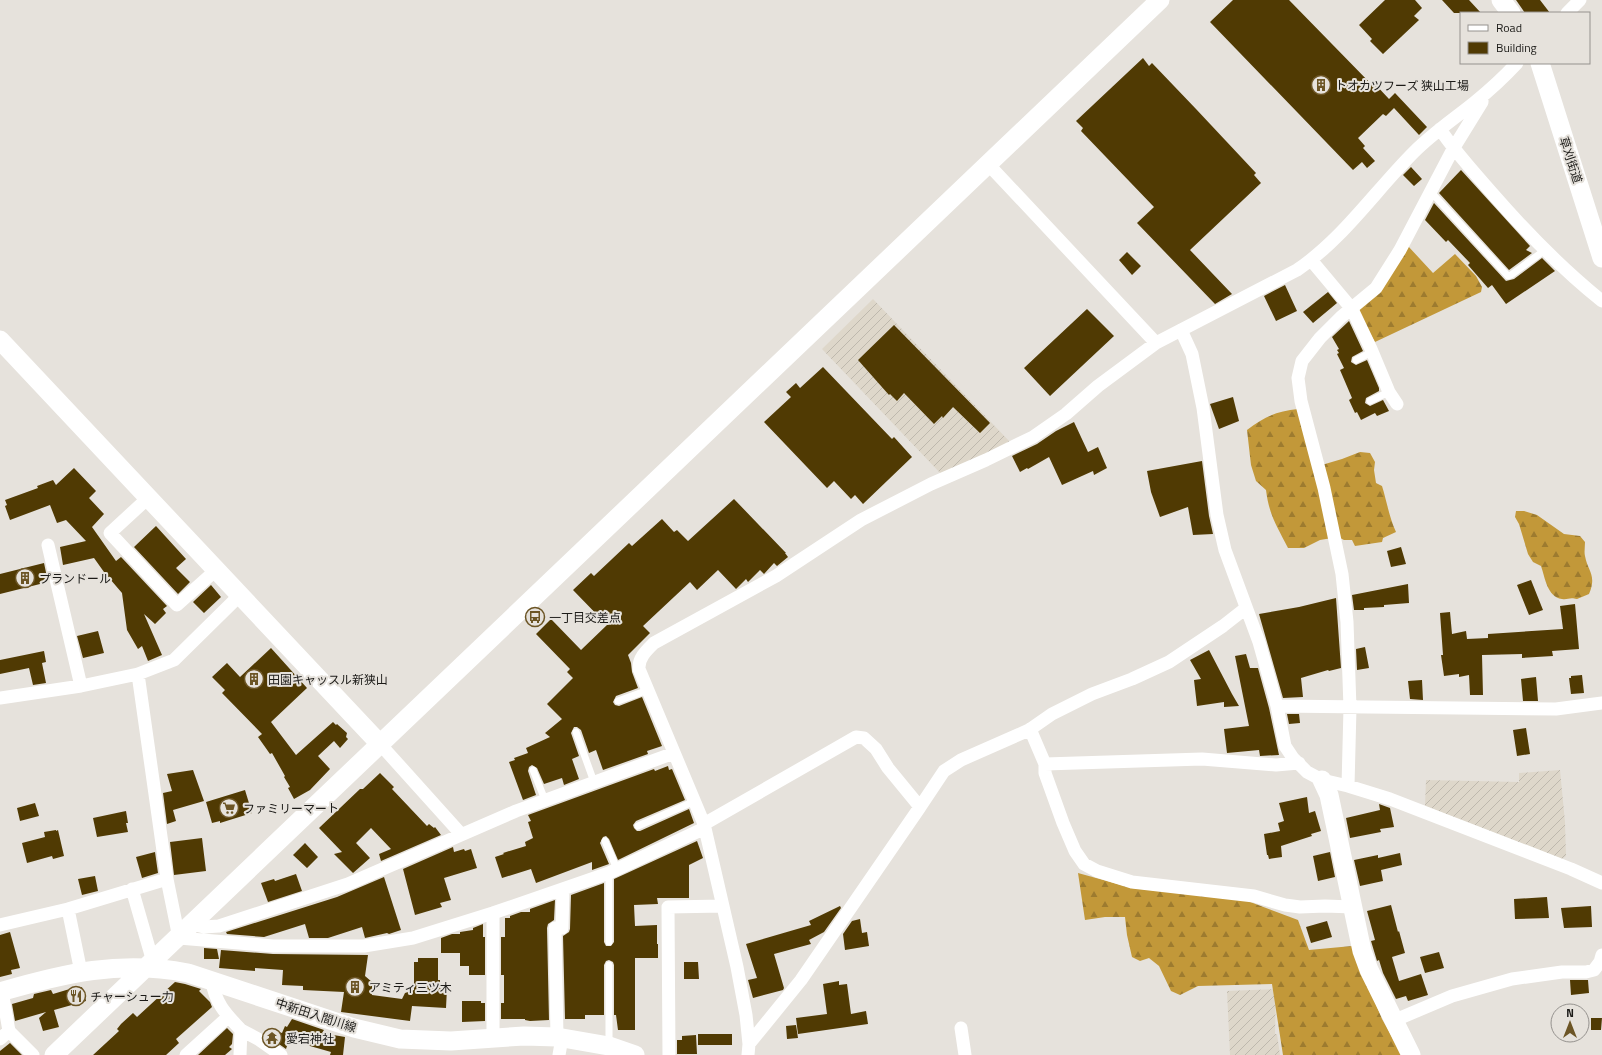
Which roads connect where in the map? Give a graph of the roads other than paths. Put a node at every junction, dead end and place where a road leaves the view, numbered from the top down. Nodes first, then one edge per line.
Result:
1 (1160, 0) edge
2 (1501, 0) edge
3 (1580, 0) edge
4 (1509, 12) edge
5 (1568, 12) edge
6 (1516, 64) edge
7 (1540, 64) edge
8 (1482, 96) junction
9 (1440, 129) junction
10 (1453, 148) junction
11 (988, 164) junction
12 (1430, 191) junction
13 (1545, 250) junction
14 (1602, 258) edge
15 (1312, 260) junction
16 (1602, 300) edge
17 (1352, 308) junction
18 (1181, 330) junction
19 (0, 340) edge
20 (1156, 343) junction
21 (1372, 352) junction
22 (1356, 360) dead end
23 (1389, 392) junction
24 (1370, 401) dead end
25 (1396, 404) dead end
26 (148, 498) junction
27 (48, 545) dead end
28 (216, 570) junction
29 (240, 595) junction
30 (1246, 608) junction
31 (138, 674) junction
32 (81, 686) junction
33 (648, 690) junction
34 (0, 698) edge
35 (618, 701) dead end
36 (1602, 703) edge
37 (1277, 706) junction
38 (1350, 708) junction
39 (1030, 729) junction
40 (576, 732) dead end
41 (380, 744) junction
42 (674, 753) junction
43 (1299, 763) junction
44 (1045, 764) junction
45 (533, 770) dead end
46 (1322, 780) junction
47 (594, 782) junction
48 (1348, 786) junction
49 (545, 800) junction
50 (695, 801) junction
51 (920, 807) junction
52 (638, 826) dead end
53 (705, 826) junction
54 (461, 834) junction
55 (605, 841) dead end
56 (613, 871) junction
57 (167, 879) junction
58 (1602, 883) edge
59 (132, 889) junction
60 (563, 889) junction
61 (723, 906) junction
62 (1353, 907) junction
63 (68, 909) junction
64 (493, 913) junction
65 (192, 924) junction
66 (0, 926) edge
67 (179, 938) junction
68 (608, 942) dead end
69 (1602, 955) edge
70 (150, 965) junction
71 (609, 965) dead end
72 (81, 972) junction
73 (212, 981) junction
74 (1, 992) edge
75 (228, 1017) junction
76 (1393, 1021) junction
77 (961, 1028) dead end
78 (241, 1030) junction
79 (5, 1035) edge
80 (493, 1037) junction
81 (559, 1043) edge
82 (749, 1049) edge
83 (613, 1050) edge
84 (33, 1055) edge
85 (54, 1055) edge
86 (186, 1055) edge
87 (240, 1055) edge
88 (281, 1055) edge
89 (636, 1055) edge
90 (669, 1055) edge
91 (965, 1055) edge
92 (1411, 1055) edge

1 - 11 street
2 - 4 street
3 - 5 street
6 - 8 street
7 - 14 street, 草刈街道
8 - 9 street
8 - 10 street
9 - 10 street
9 - 15 street
10 - 12 street
10 - 13 street
11 - 20 street
11 - 41 street
12 - 13 lane
12 - 17 street
13 - 16 street
15 - 17 street
15 - 18 street
17 - 21 street
17 - 38 street
18 - 20 street
18 - 30 street
19 - 26 street
20 - 33 street
21 - 22 lane
21 - 23 street
23 - 24 lane
23 - 25 street
26 - 28 street
26 - 28 street
27 - 32 street
28 - 29 street
29 - 31 street
29 - 41 street
30 - 37 street
30 - 39 street
31 - 32 street
31 - 57 street
32 - 34 street
33 - 35 lane
33 - 42 street
36 - 38 street
37 - 38 street
37 - 43 street
38 - 48 street
39 - 44 street
39 - 51 street
40 - 47 lane
41 - 54 street
41 - 65 street
42 - 47 street
42 - 50 street
43 - 44 street
43 - 46 street
44 - 62 street
45 - 49 lane
46 - 48 street
46 - 62 street
47 - 49 street
48 - 58 street
49 - 54 street
50 - 52 lane
50 - 53 street
51 - 53 street
51 - 82 street
53 - 56 street
53 - 61 street
54 - 65 street
55 - 56 lane
56 - 60 street
56 - 68 lane
57 - 59 street
57 - 67 street
59 - 63 street
59 - 70 street
60 - 64 street
60 - 81 street
61 - 82 street
61 - 90 street
62 - 76 street
63 - 66 street
63 - 72 street
64 - 67 street
64 - 80 street
65 - 67 street
67 - 70 street
69 - 76 street
70 - 72 street, 中新田入間川線
70 - 73 street, 中新田入間川線
70 - 85 street
71 - 83 lane
72 - 74 street, 中新田入間川線
73 - 75 street
73 - 80 street, 中新田入間川線
74 - 79 street
75 - 78 street
75 - 86 street
76 - 92 street
77 - 91 street
78 - 87 street
78 - 88 street
79 - 84 street
80 - 81 street, 中新田入間川線
81 - 83 street, 中新田入間川線
83 - 89 street, 中新田入間川線

